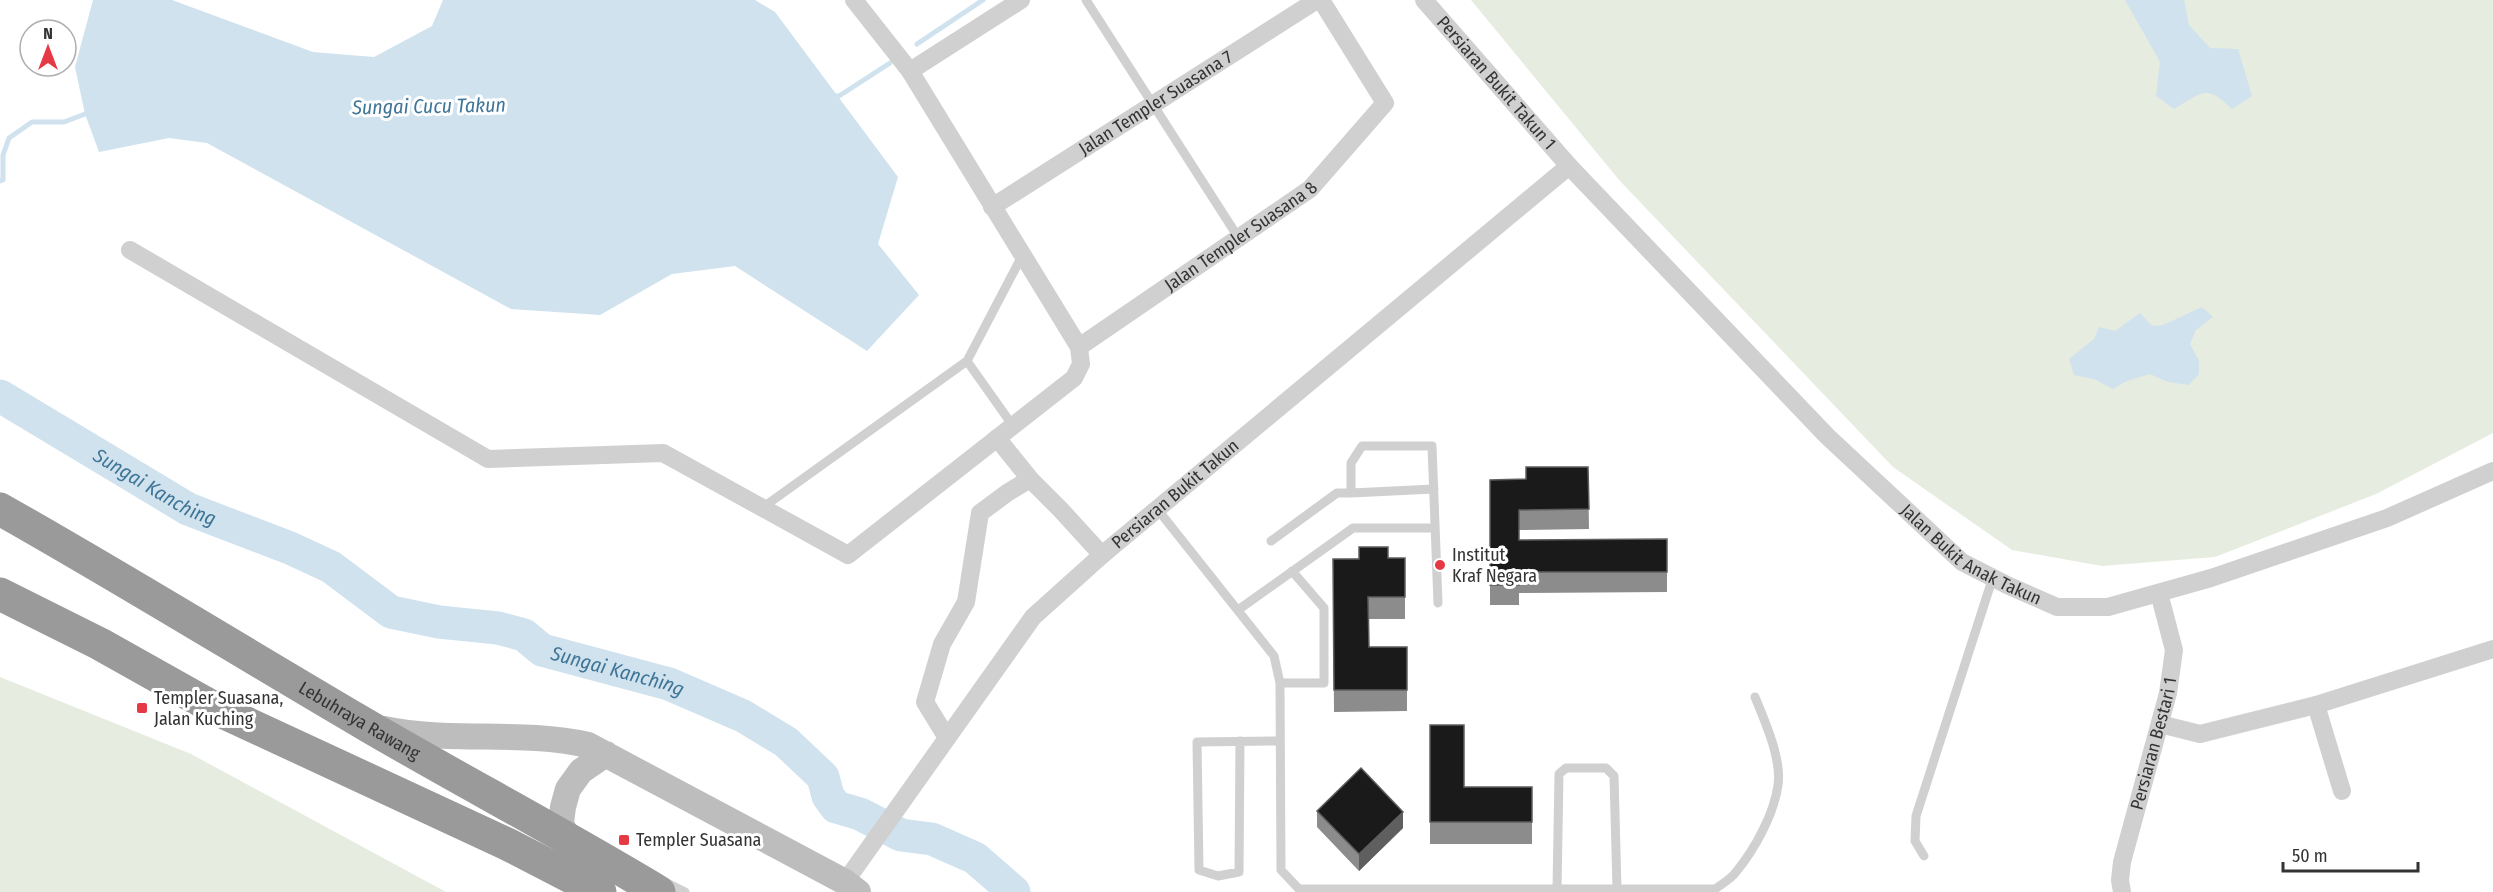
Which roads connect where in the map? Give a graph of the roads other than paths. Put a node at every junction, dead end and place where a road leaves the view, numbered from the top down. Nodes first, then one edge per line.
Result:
1 (1022, 0) edge
2 (1086, 0) edge
3 (1319, 0) edge
4 (1424, 0) edge
5 (863, 3) edge
6 (910, 71) junction
7 (1153, 105) junction
8 (1569, 166) junction
9 (992, 207) junction
10 (1238, 237) junction
11 (130, 250) dead end
12 (1022, 256) junction
13 (1079, 347) junction
14 (967, 361) junction
15 (1013, 426) junction
16 (997, 438) junction
17 (2493, 471) edge
18 (1029, 479) junction
19 (1434, 489) junction
20 (1351, 493) junction
21 (762, 508) junction
22 (0, 509) edge
23 (1158, 510) junction
24 (1436, 528) junction
25 (1271, 542) dead end
26 (1102, 555) junction
27 (1292, 571) junction
28 (1993, 577) junction
29 (2159, 593) junction
30 (0, 594) edge
31 (1438, 603) dead end
32 (1238, 610) junction
33 (2493, 650) edge
34 (1280, 683) junction
35 (1755, 697) dead end
36 (2316, 705) junction
37 (2160, 724) junction
38 (369, 726) junction
39 (947, 738) junction
40 (1240, 741) junction
41 (1280, 741) junction
42 (606, 754) junction
43 (2342, 791) dead end
44 (567, 837) junction
45 (597, 855) junction
46 (1924, 856) dead end
47 (852, 887) edge
48 (1557, 889) junction
49 (1617, 889) junction
50 (1512, 890) edge
51 (1648, 891) edge
52 (600, 892) edge
53 (659, 892) edge
54 (685, 892) edge
55 (2122, 892) edge

1 - 6 street
2 - 7 lane
3 - 7 street, Jalan Templer Suasana 7
3 - 10 street, Jalan Templer Suasana 8
4 - 8 street, Persiaran Bukit Takun 1
5 - 6 street
6 - 9 street
7 - 9 street, Jalan Templer Suasana 7
7 - 10 lane
8 - 23 street, Persiaran Bukit Takun
8 - 28 street, Jalan Bukit Anak Takun
9 - 12 street
10 - 13 street, Jalan Templer Suasana 8
11 - 21 street
12 - 13 street
12 - 14 lane
13 - 15 street
14 - 15 lane
14 - 21 lane
15 - 16 street
16 - 18 street
16 - 21 street
17 - 29 street, Jalan Bukit Anak Takun
18 - 26 street
18 - 39 street
19 - 20 lane
19 - 20 lane
19 - 24 lane
20 - 25 lane
22 - 38 highway, Lebuhraya Rawang
23 - 26 street, Persiaran Bukit Takun
23 - 32 lane
24 - 27 lane
24 - 31 lane
26 - 39 street, Persiaran Bukit Takun
27 - 32 lane
27 - 34 lane
28 - 29 street, Jalan Bukit Anak Takun
28 - 46 lane
29 - 37 street, Persiaran Bestari 1
30 - 52 highway
32 - 34 lane
33 - 36 street
34 - 41 lane
35 - 51 lane
36 - 37 street
36 - 43 street
37 - 55 street, Persiaran Bestari 1
38 - 42 street
38 - 44 highway, Lebuhraya Rawang
39 - 47 street, Persiaran Bukit Takun
40 - 40 lane
40 - 41 lane
41 - 50 lane
42 - 44 street
42 - 47 street
44 - 45 highway, Lebuhraya Rawang
45 - 53 highway, Lebuhraya Rawang
45 - 54 lane
48 - 49 lane
48 - 49 lane
48 - 50 lane
49 - 51 lane

